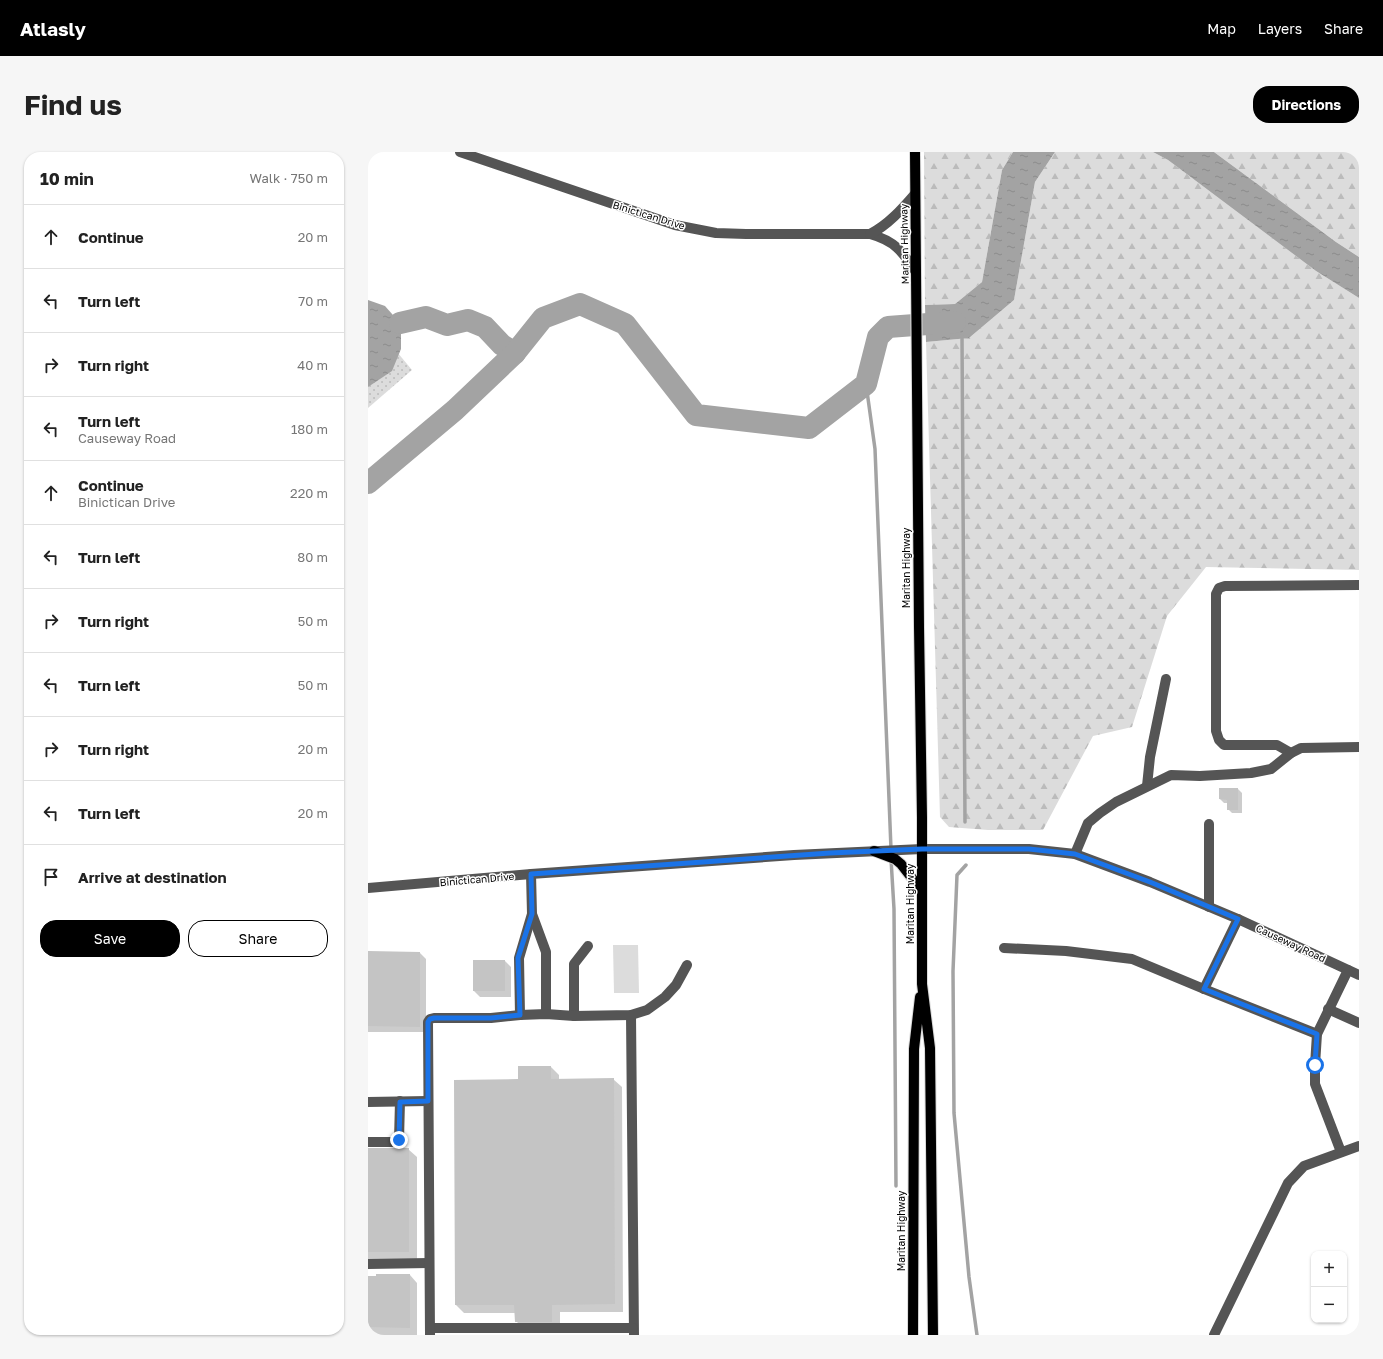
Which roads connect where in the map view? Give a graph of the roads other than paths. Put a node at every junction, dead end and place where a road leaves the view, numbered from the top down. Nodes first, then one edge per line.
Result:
1 (460, 152) edge
2 (915, 152) edge
3 (915, 194) junction
4 (870, 234) junction
5 (916, 272) junction
6 (1359, 586) edge
7 (1166, 679) dead end
8 (1359, 747) edge
9 (1291, 753) junction
10 (1147, 786) junction
11 (1209, 824) dead end
12 (922, 849) junction
13 (874, 851) junction
14 (1075, 854) junction
15 (531, 874) junction
16 (368, 888) edge
17 (922, 891) junction
18 (1209, 907) junction
19 (532, 914) junction
20 (1238, 919) junction
21 (588, 946) dead end
22 (1004, 948) dead end
23 (687, 965) dead end
24 (1348, 970) junction
25 (1359, 975) edge
26 (922, 984) junction
27 (1204, 989) junction
28 (1328, 1009) junction
29 (546, 1014) junction
30 (520, 1015) junction
31 (631, 1015) junction
32 (574, 1016) junction
33 (1359, 1023) edge
34 (1317, 1034) junction
35 (428, 1101) junction
36 (368, 1102) edge
37 (400, 1102) junction
38 (368, 1142) edge
39 (1359, 1146) edge
40 (1341, 1152) junction
41 (428, 1263) junction
42 (368, 1264) edge
43 (634, 1331) edge
44 (430, 1332) edge
45 (913, 1335) edge
46 (933, 1335) edge
47 (1214, 1335) edge

1 - 4 street, Binictican Drive
2 - 3 main road, Maritan Highway
3 - 4 street
3 - 5 main road, Maritan Highway
4 - 5 street, Binictican Drive
5 - 12 main road, Maritan Highway
6 - 9 street
7 - 10 street
8 - 9 street
9 - 10 street
10 - 14 street
11 - 18 street
12 - 13 street, Binictican Drive
12 - 14 street, Causeway Road
12 - 17 main road, Maritan Highway
13 - 15 street, Binictican Drive
13 - 17 main road
14 - 18 street, Causeway Road
15 - 16 street, Binictican Drive
15 - 19 street
17 - 26 main road, Maritan Highway
18 - 20 street, Causeway Road
19 - 29 street
19 - 30 street
20 - 24 street, Causeway Road
20 - 27 street
21 - 32 street
22 - 27 street
23 - 31 street
24 - 25 street, Causeway Road
24 - 28 street
26 - 45 main road, Maritan Highway
26 - 46 main road, Maritan Highway
27 - 34 street
28 - 33 street
28 - 34 street
29 - 30 street
29 - 32 street
30 - 35 street
31 - 32 street
31 - 43 street
34 - 40 street
35 - 37 street
35 - 41 street
36 - 37 street
37 - 38 street
39 - 40 street
40 - 47 street
41 - 42 street
41 - 44 street
43 - 44 street

